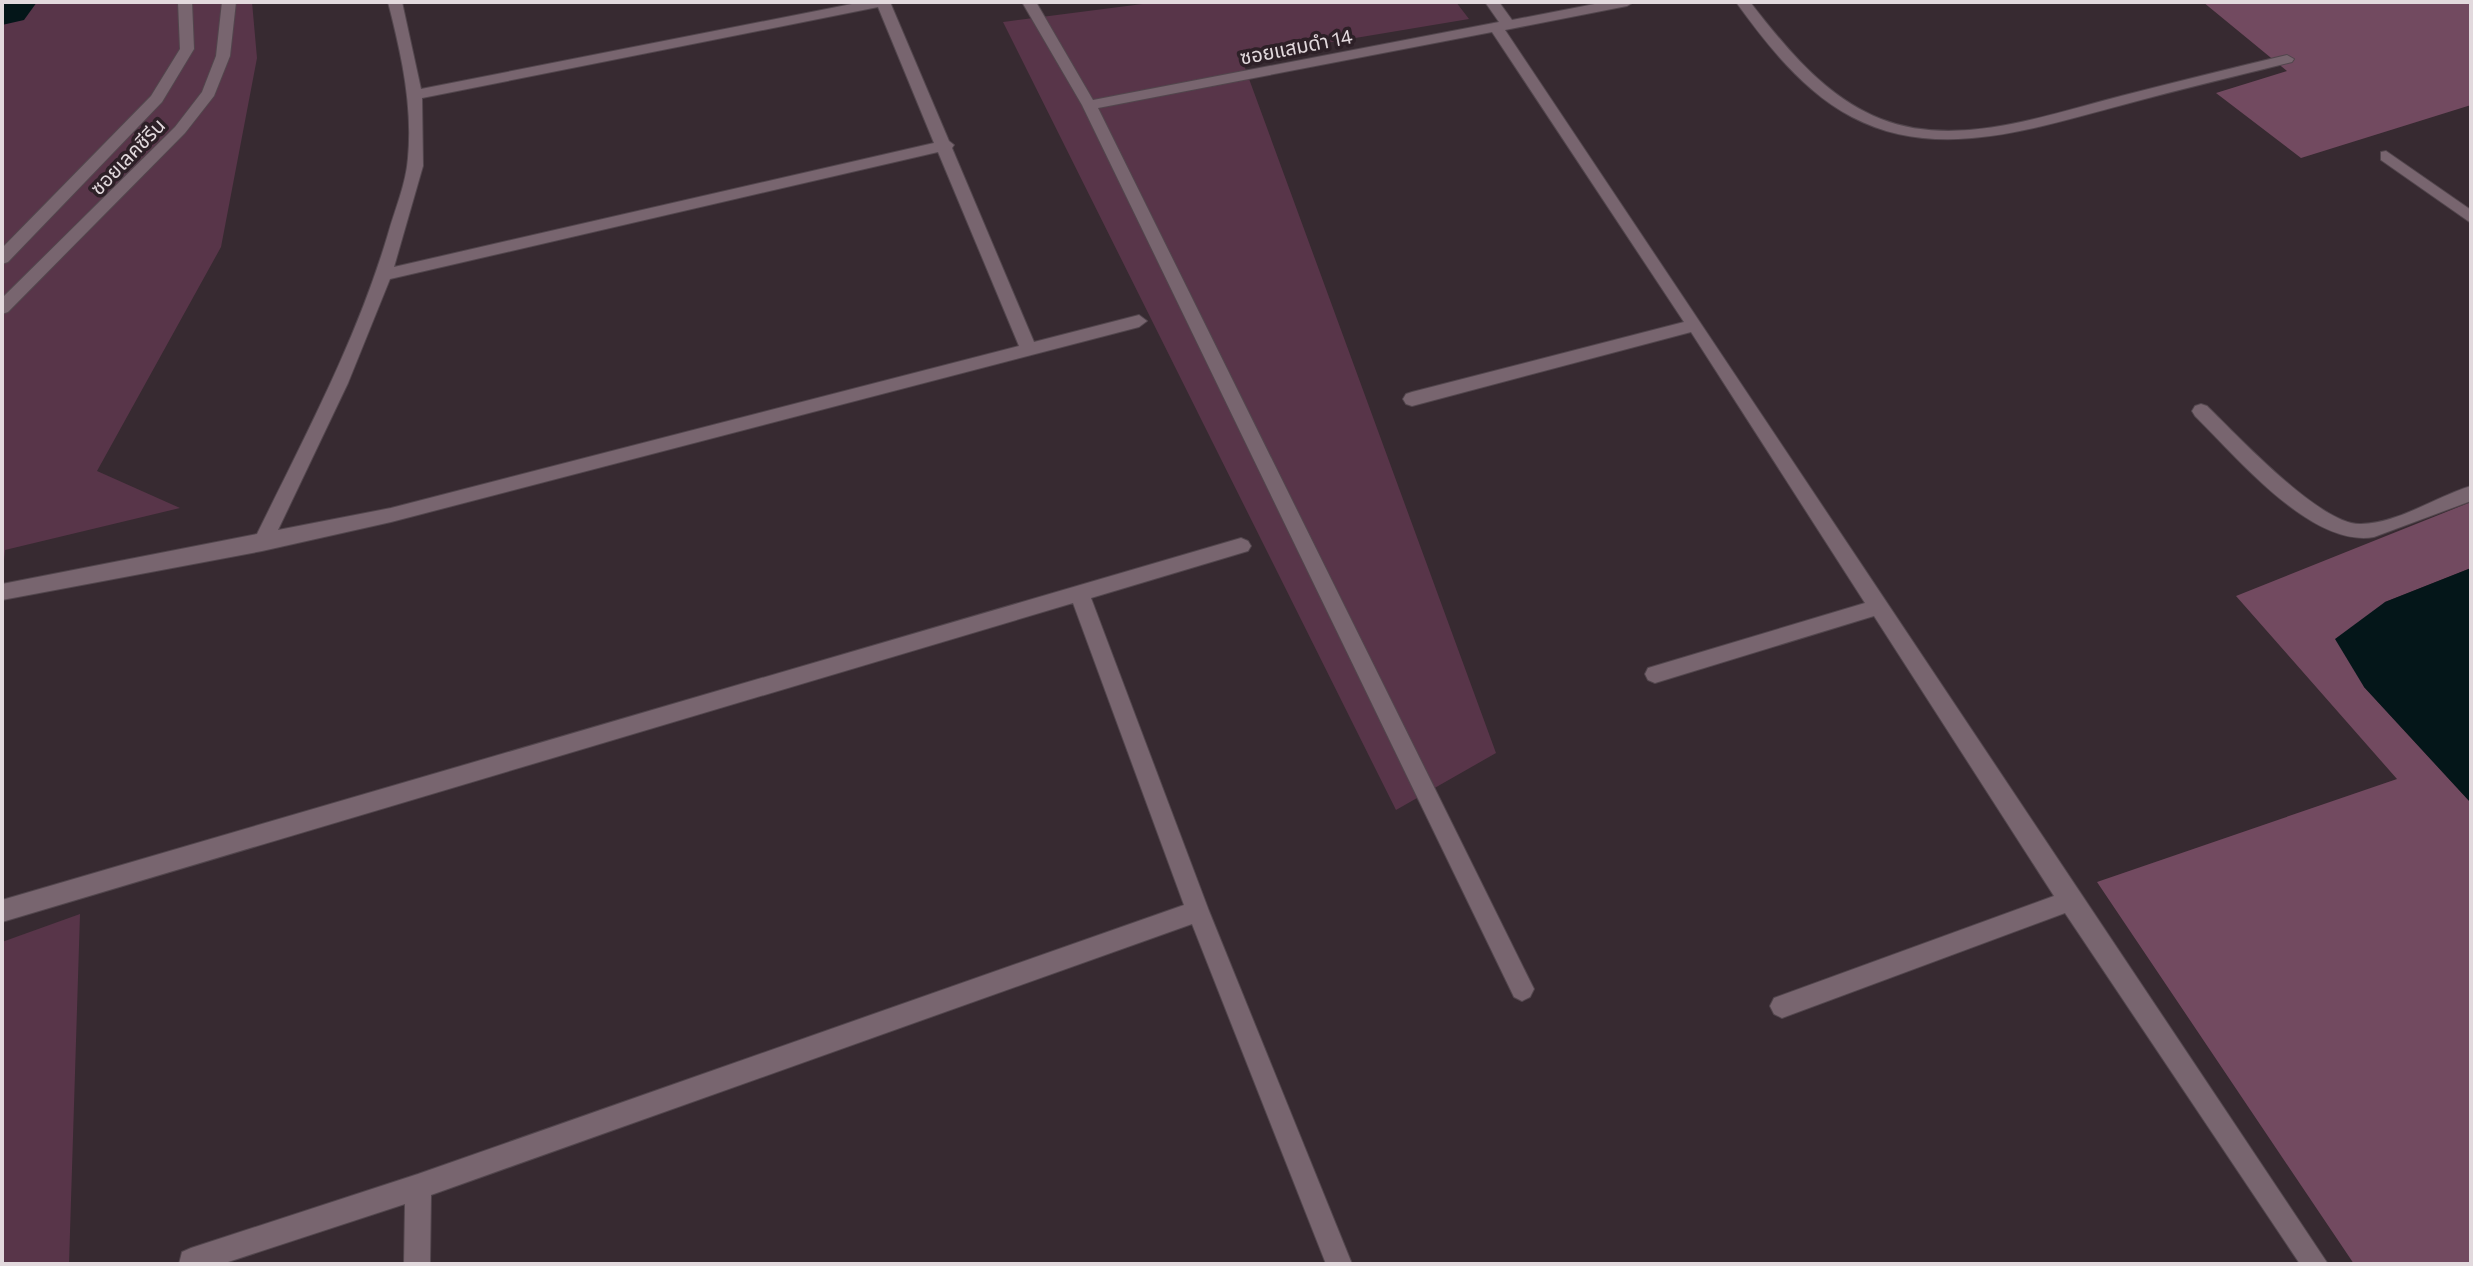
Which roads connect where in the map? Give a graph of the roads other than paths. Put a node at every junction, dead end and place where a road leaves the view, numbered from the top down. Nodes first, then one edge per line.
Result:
1 (185, 2) edge
2 (229, 2) edge
3 (395, 2) edge
4 (883, 2) edge
5 (1029, 2) edge
6 (1492, 2) edge
7 (1627, 2) edge
8 (1743, 2) edge
9 (1503, 28) junction
10 (2287, 59) dead end
11 (416, 95) junction
12 (1089, 105) junction
13 (946, 145) junction
14 (2386, 156) dead end
15 (2471, 218) edge
16 (2, 258) edge
17 (383, 275) junction
18 (2, 308) edge
19 (1139, 321) dead end
20 (1695, 325) junction
21 (1029, 350) junction
22 (1412, 399) dead end
23 (2201, 411) dead end
24 (2471, 493) edge
25 (262, 543) junction
26 (1241, 546) dead end
27 (2, 592) edge
28 (1079, 592) junction
29 (1878, 607) junction
30 (1655, 674) dead end
31 (2070, 901) junction
32 (2, 911) edge
33 (1198, 911) junction
34 (1522, 989) dead end
35 (1782, 1006) dead end
36 (418, 1187) junction
37 (191, 1261) dead end
38 (417, 1264) edge
39 (1339, 1264) edge
40 (2315, 1264) edge

1 - 16 street, ซอยเลคซีรีน
2 - 18 street, ซอยเลคซีรีน
3 - 11 street
4 - 11 street
4 - 13 street
5 - 12 street
6 - 9 street
7 - 9 street, ซอยแสมดำ 14
8 - 10 street
9 - 12 street, ซอยแสมดำ 14
9 - 20 street
11 - 17 street
12 - 34 street
13 - 17 street
13 - 21 street
14 - 15 street
17 - 25 street
19 - 21 street
20 - 22 street
20 - 29 street
21 - 25 street
23 - 24 street
25 - 27 street
26 - 28 street
28 - 32 street
28 - 33 street
29 - 30 street
29 - 31 street
31 - 35 street
31 - 40 street
33 - 36 street
33 - 39 street
36 - 37 street
36 - 38 street

